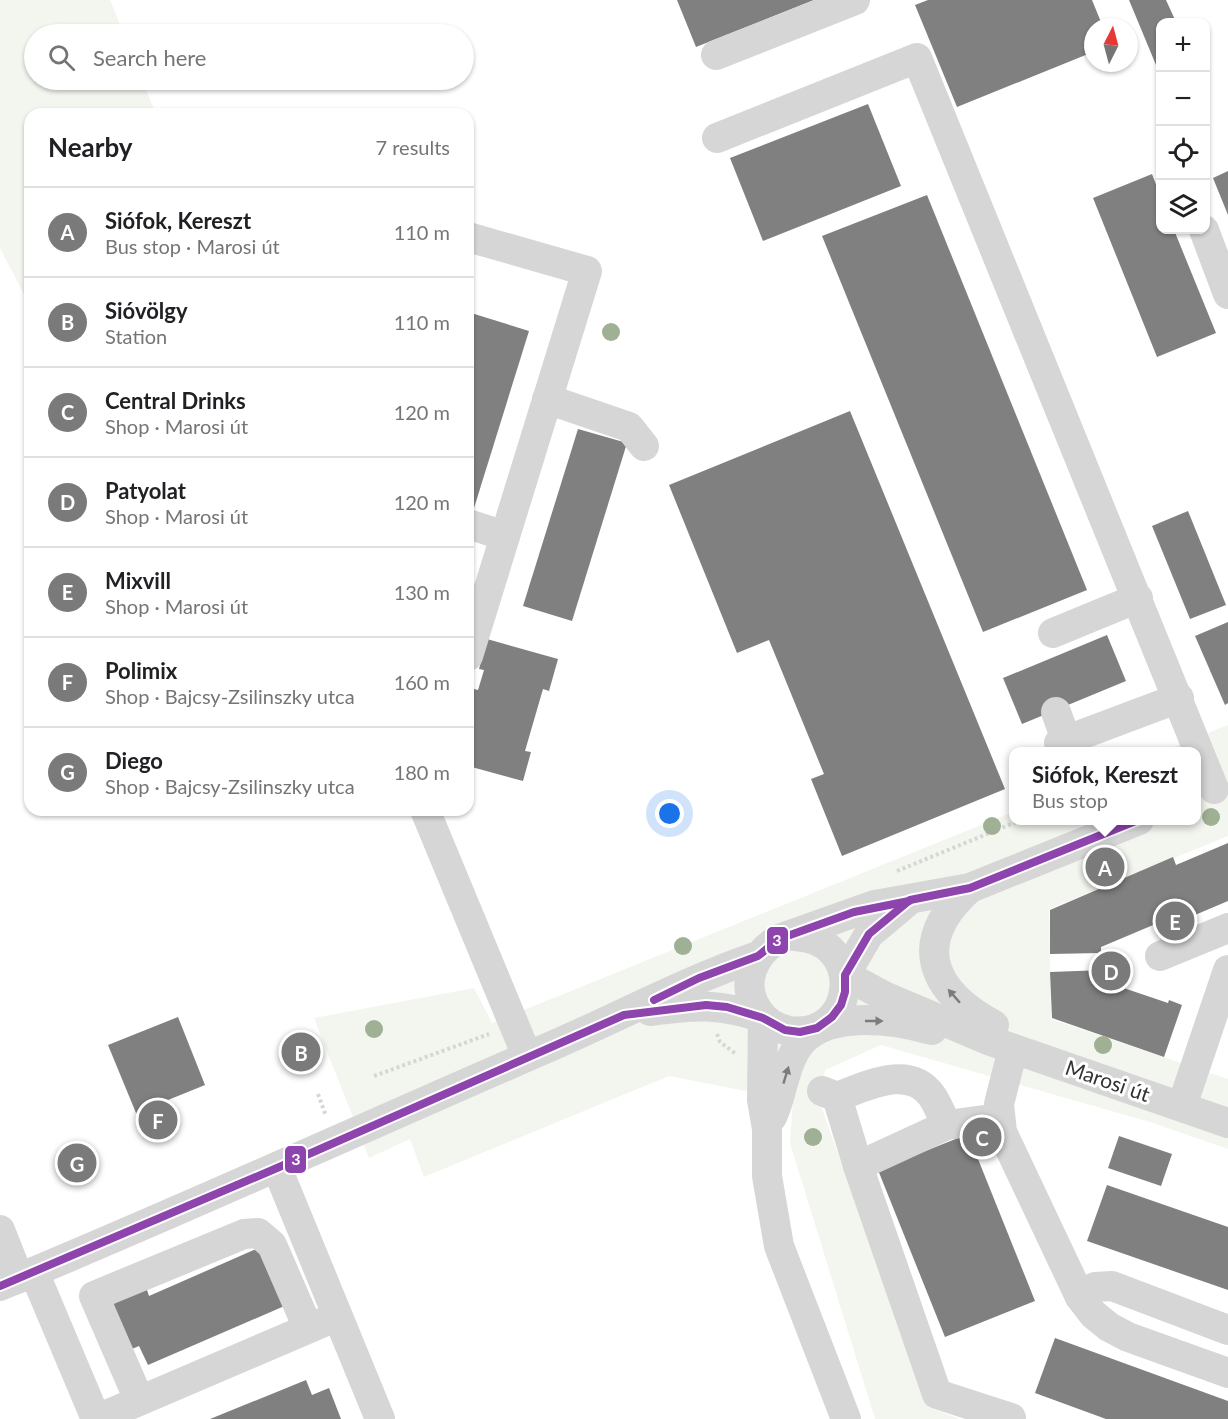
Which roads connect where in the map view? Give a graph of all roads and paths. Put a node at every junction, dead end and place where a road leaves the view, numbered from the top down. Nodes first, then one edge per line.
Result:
1 (855, 0) edge
2 (716, 55) dead end
3 (717, 138) dead end
4 (1206, 234) edge
5 (474, 239) edge
6 (1228, 294) edge
7 (548, 399) junction
8 (644, 446) dead end
9 (474, 526) edge
10 (506, 536) junction
11 (1138, 598) junction
12 (1053, 633) dead end
13 (474, 637) edge
14 (1179, 698) junction
15 (1060, 732) dead end
16 (1197, 747) edge
17 (1201, 757) edge
18 (1213, 789) edge
19 (427, 816) edge
20 (1127, 825) edge
21 (970, 888) junction
22 (910, 900) junction
23 (1228, 928) edge
24 (794, 936) junction
25 (758, 956) junction
26 (1160, 956) dead end
27 (1228, 970) edge
28 (845, 975) junction
29 (624, 1015) junction
30 (764, 1018) junction
31 (817, 1028) junction
32 (1000, 1045) junction
33 (527, 1056) junction
34 (1076, 1068) junction
35 (1182, 1106) junction
36 (999, 1118) junction
37 (1228, 1123) edge
38 (947, 1125) junction
39 (767, 1129) junction
40 (858, 1166) junction
41 (277, 1168) junction
42 (0, 1230) edge
43 (126, 1232) junction
44 (144, 1275) junction
45 (17, 1279) edge
46 (1080, 1297) junction
47 (338, 1315) junction
48 (308, 1328) junction
49 (1228, 1330) edge
50 (1228, 1373) edge
51 (139, 1400) junction
52 (1011, 1418) edge
53 (96, 1419) edge
54 (380, 1419) edge
55 (846, 1419) edge

1 - 2 street
3 - 11 street
4 - 6 street
5 - 7 street
7 - 8 street
7 - 10 street
9 - 10 street
10 - 13 street
11 - 12 street
11 - 14 street
14 - 15 street
14 - 16 street
17 - 18 street
19 - 33 street
20 - 21 street
21 - 22 street
34 -> 21 street
22 - 24 street
22 - 28 street
23 - 26 street
24 - 25 street
24 - 28 street
25 - 29 street
25 - 30 street
27 - 35 street
28 - 31 street
28 - 32 street, Marosi út
29 - 30 street
29 - 33 street
30 - 31 street
30 - 39 street
31 -> 32 street, Marosi út
39 -> 31 street
32 - 34 street, Marosi út
32 - 36 street
33 - 41 street
34 - 35 street, Marosi út
35 - 37 street, Marosi út
36 - 38 street
36 - 46 street
38 - 40 street
38 - 40 street
39 - 55 street
40 - 52 street
41 - 43 street
41 - 47 street
42 - 45 street
43 - 44 street
43 - 45 street
44 - 48 street
44 - 51 street
45 - 53 street
46 - 49 street
46 - 50 street
47 - 48 street
47 - 54 street
48 - 51 street
51 - 53 street

